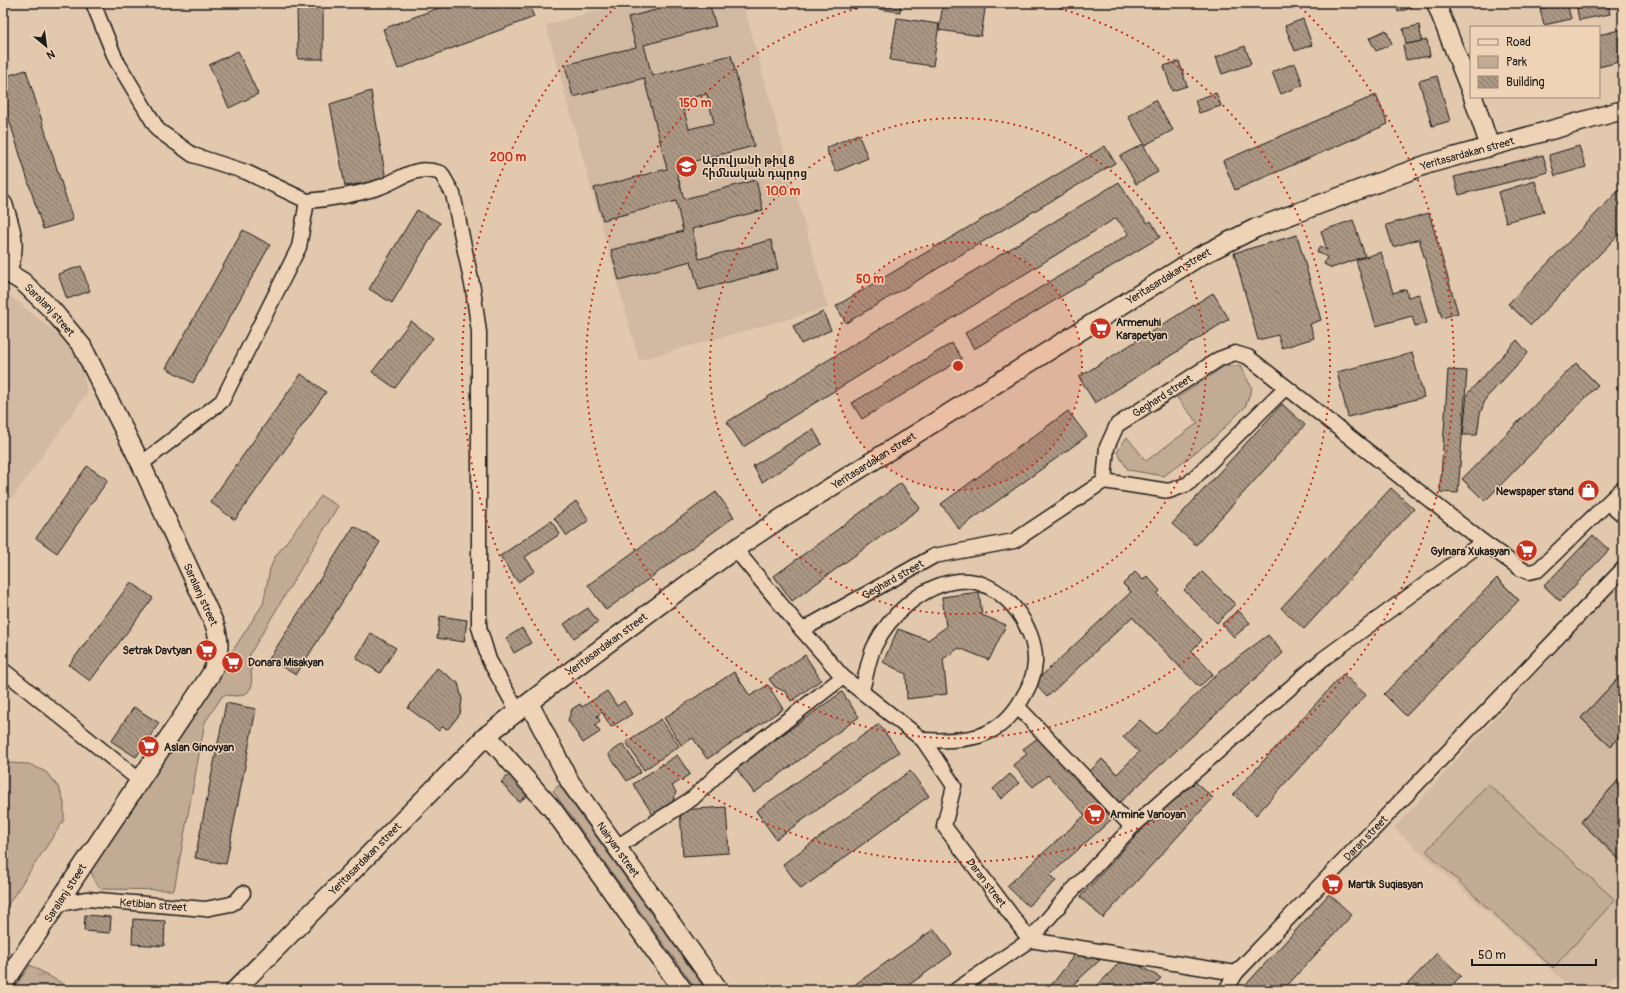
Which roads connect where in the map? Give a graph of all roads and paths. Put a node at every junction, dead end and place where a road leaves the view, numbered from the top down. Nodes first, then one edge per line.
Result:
1 (92, 3) edge
2 (1436, 3) edge
3 (1470, 89) edge
4 (1473, 98) edge
5 (1623, 110) edge
6 (1490, 147) junction
7 (306, 201) junction
8 (3, 204) edge
9 (5, 270) edge
10 (1286, 387) junction
11 (141, 464) junction
12 (1104, 481) junction
13 (1623, 488) edge
14 (1609, 503) junction
15 (1623, 515) edge
16 (1483, 542) junction
17 (735, 549) junction
18 (1623, 569) edge
19 (802, 630) junction
20 (3, 670) edge
21 (843, 677) junction
22 (862, 690) junction
23 (1018, 707) junction
24 (523, 708) junction
25 (488, 736) junction
26 (923, 740) junction
27 (139, 780) junction
28 (1132, 827) junction
29 (615, 848) junction
30 (243, 893) dead end
31 (58, 904) junction
32 (1030, 940) junction
33 (1236, 973) junction
34 (3, 985) edge
35 (235, 990) edge
36 (683, 990) edge
37 (719, 990) edge
38 (956, 990) edge
39 (1226, 990) edge

1 - 7 street
2 - 3 street
4 - 6 street
5 - 6 street, Yeritasardakan street
6 - 17 street, Yeritasardakan street
7 - 11 street
7 - 24 street
8 - 9 street
9 - 11 street, Saralanj street
10 - 12 street
10 - 12 street, Geghard street
10 - 16 street, Geghard street
11 - 27 street, Saralanj street
12 - 19 street, Geghard street
13 - 14 street
14 - 15 street
14 - 16 street, Geghard street
16 - 28 street
17 - 19 street
17 - 24 street, Yeritasardakan street
18 - 33 street, Daran street
19 - 21 street
20 - 27 street
21 - 22 street
21 - 29 street
22 - 23 street
22 - 26 street
23 - 26 street
23 - 28 street
24 - 25 street, Yeritasardakan street
24 - 29 street, Nairyan street
25 - 35 street, Yeritasardakan street
25 - 36 street
26 - 32 street, Daran street
27 - 31 street, Saralanj street
28 - 32 street
29 - 37 street, Nairyan street
30 - 31 street, Ketibian street
31 - 34 street, Saralanj street
32 - 33 street
32 - 38 street
33 - 39 street, Daran street

